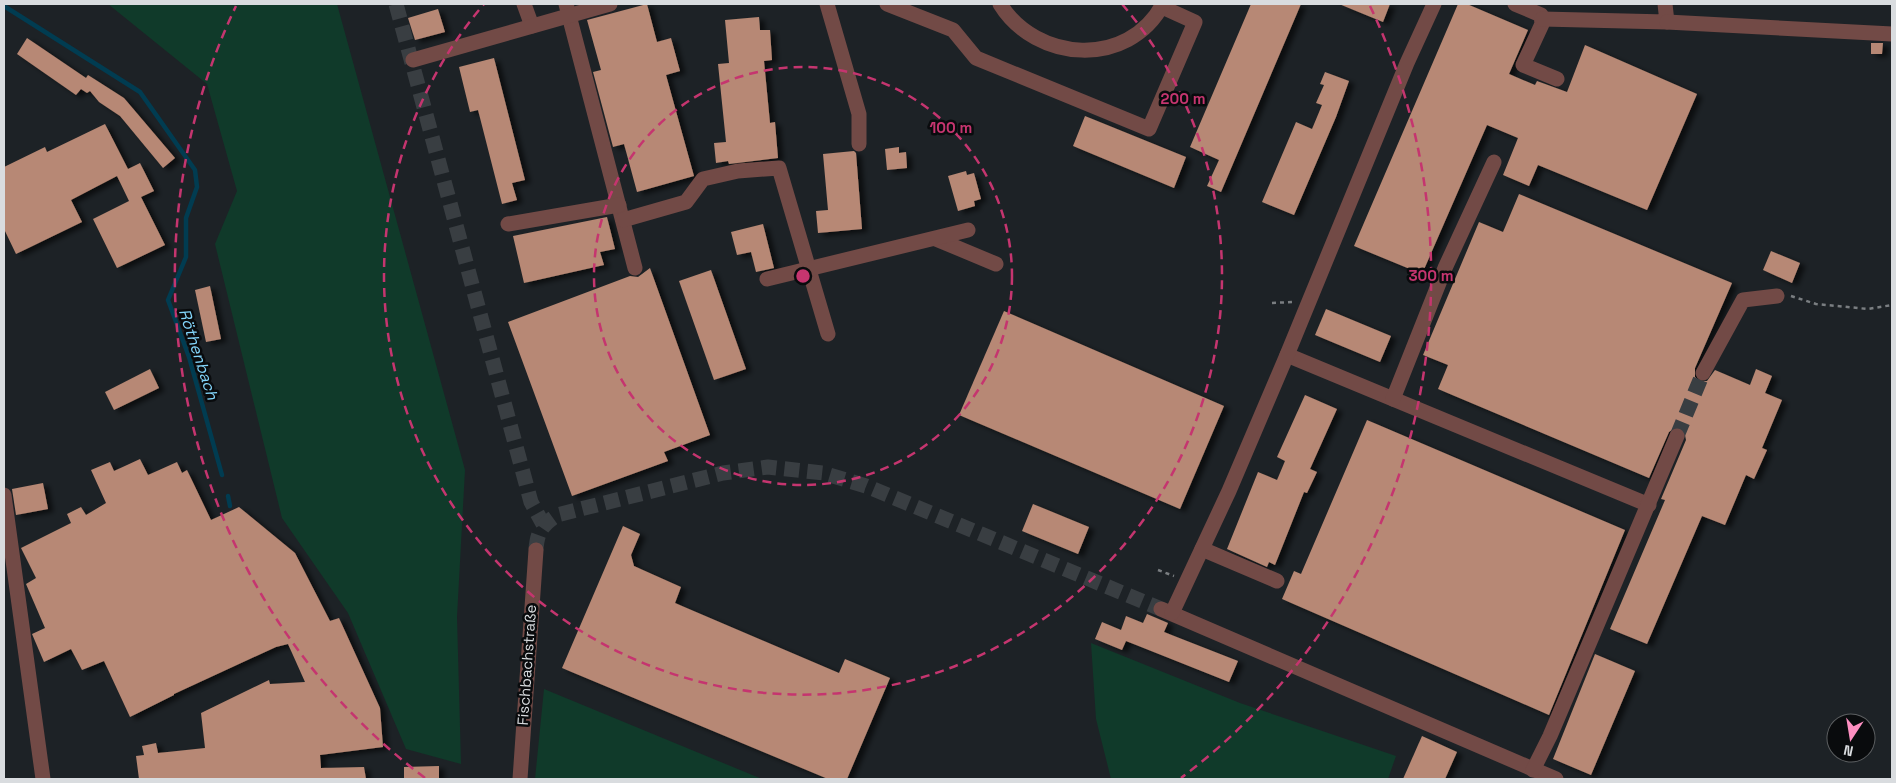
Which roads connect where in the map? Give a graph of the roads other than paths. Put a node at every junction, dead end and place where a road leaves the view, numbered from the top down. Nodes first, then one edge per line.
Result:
1 (524, 4) edge
2 (610, 4) edge
3 (827, 4) edge
4 (886, 4) edge
5 (1000, 4) edge
6 (1434, 4) edge
7 (1515, 4) edge
8 (1665, 4) edge
9 (1162, 5) edge
10 (568, 10) edge
11 (1542, 19) junction
12 (1667, 22) junction
13 (532, 26) junction
14 (1892, 34) edge
15 (413, 60) dead end
16 (1557, 79) dead end
17 (859, 144) dead end
18 (1494, 162) dead end
19 (621, 212) junction
20 (508, 224) dead end
21 (968, 230) dead end
22 (936, 239) junction
23 (996, 264) dead end
24 (635, 268) dead end
25 (809, 269) junction
26 (766, 279) dead end
27 (1777, 296) road end
28 (828, 334) dead end
29 (1287, 355) junction
30 (1703, 373) tunnel mouth
31 (1393, 399) junction
32 (1677, 436) tunnel mouth
33 (4, 495) edge
34 (1649, 505) junction
35 (1202, 549) junction
36 (536, 550) tunnel mouth
37 (1277, 581) dead end
38 (1533, 770) junction
39 (43, 779) edge
40 (520, 779) edge
41 (1556, 779) edge

1 - 13 street
2 - 10 street
3 - 17 street
4 - 9 street
5 - 9 street
6 - 29 street
7 - 11 street
8 - 12 street
10 - 13 street
10 - 19 street
11 - 12 street
11 - 16 street
12 - 14 street
13 - 15 street
18 - 31 street
19 - 20 street
19 - 24 street
19 - 25 street
21 - 22 street
22 - 23 street
22 - 25 street
25 - 26 street
25 - 28 street
27 - 30 street
29 - 31 street
29 - 35 street
31 - 34 street
32 - 34 street
33 - 39 street
34 - 38 street
35 - 37 street
35 - 38 street
36 - 40 street, Fischbachstraße
38 - 41 street

